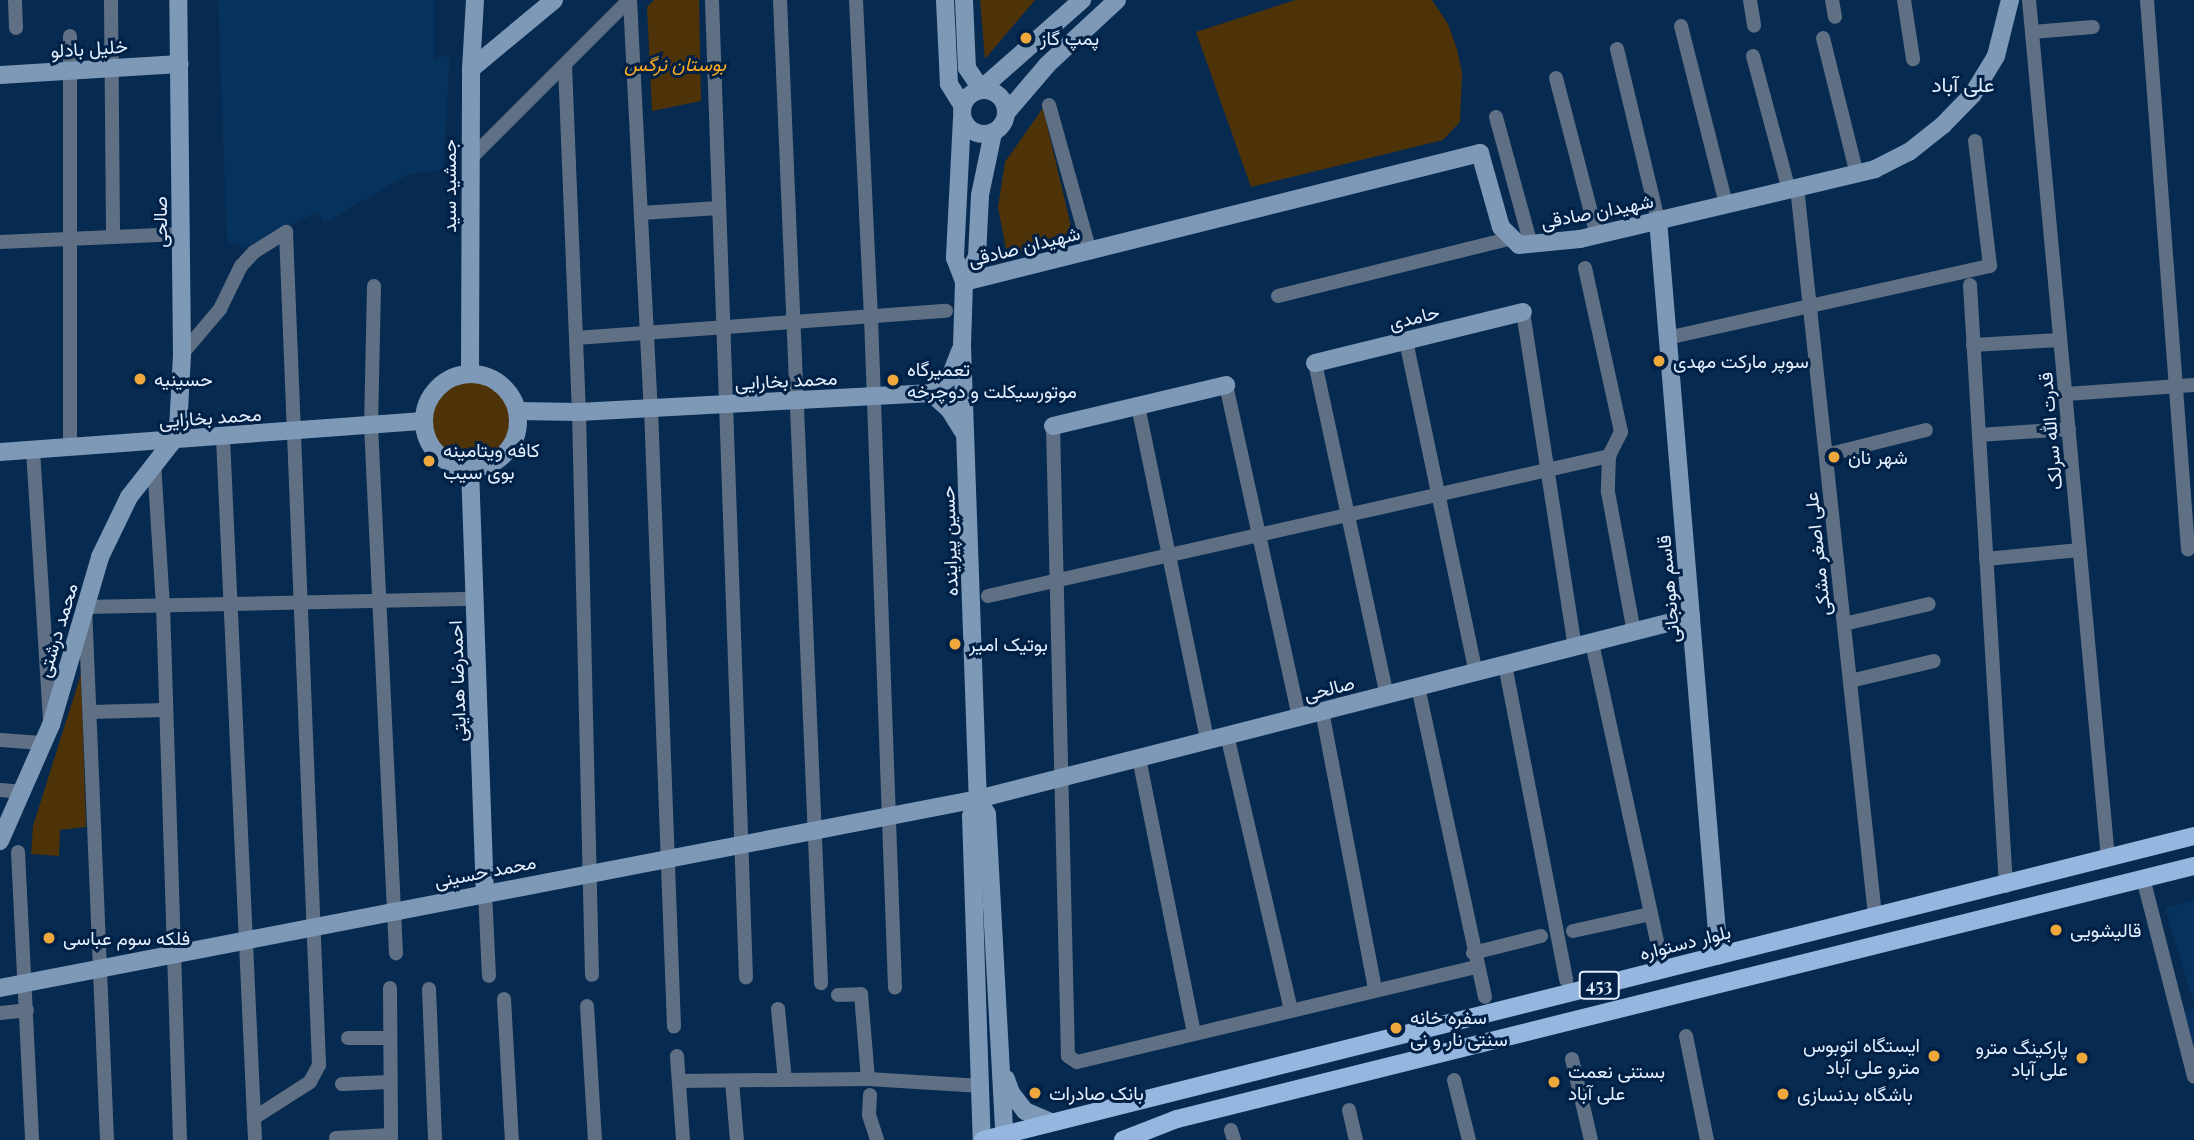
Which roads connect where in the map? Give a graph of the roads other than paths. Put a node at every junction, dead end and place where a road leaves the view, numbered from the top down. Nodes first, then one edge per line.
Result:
1 (15, 0) edge
2 (111, 0) edge
3 (178, 0) edge
4 (475, 0) edge
5 (554, 0) edge
6 (630, 0) edge
7 (712, 0) edge
8 (780, 0) edge
9 (856, 0) edge
10 (945, 0) edge
11 (964, 0) edge
12 (1082, 0) edge
13 (1116, 0) edge
14 (1750, 0) edge
15 (1832, 0) edge
16 (1905, 0) edge
17 (2010, 0) edge
18 (2029, 0) edge
19 (2147, 0) edge
20 (1835, 17) dead end
21 (1681, 26) dead end
22 (1754, 26) dead end
23 (2093, 27) dead end
24 (16, 28) dead end
25 (2032, 32) junction
26 (71, 36) dead end
27 (1824, 38) dead end
28 (1616, 48) dead end
29 (1753, 56) dead end
30 (1913, 59) dead end
31 (180, 64) junction
32 (565, 65) junction
33 (110, 68) junction
34 (471, 69) junction
35 (72, 70) junction
36 (0, 75) edge
37 (1556, 78) dead end
38 (981, 89) junction
39 (1049, 105) dead end
40 (962, 112) junction
41 (1007, 112) junction
42 (1496, 117) dead end
43 (993, 133) junction
44 (1975, 141) dead end
45 (471, 158) junction
46 (1857, 174) junction
47 (1793, 188) junction
48 (1726, 204) junction
49 (719, 208) junction
50 (641, 213) junction
51 (1658, 220) junction
52 (181, 234) junction
53 (1597, 235) junction
54 (113, 236) junction
55 (71, 238) junction
56 (1513, 238) junction
57 (0, 242) edge
58 (1531, 245) junction
59 (1090, 252) junction
60 (1585, 268) dead end
61 (964, 282) junction
62 (1969, 285) dead end
63 (374, 286) dead end
64 (1278, 296) dead end
65 (1810, 306) junction
66 (946, 311) dead end
67 (1523, 313) joint
68 (872, 317) junction
69 (795, 322) junction
70 (723, 327) junction
71 (648, 333) junction
72 (576, 338) junction
73 (1667, 338) junction
74 (2060, 340) junction
75 (1406, 341) junction
76 (1973, 345) junction
77 (962, 346) junction
78 (182, 354) junction
79 (1315, 363) joint
80 (470, 373) junction
81 (1226, 385) joint
82 (2194, 385) edge
83 (2175, 386) junction
84 (931, 393) junction
85 (2066, 394) junction
86 (874, 396) junction
87 (798, 400) junction
88 (725, 404) junction
89 (1138, 406) junction
90 (651, 408) junction
91 (517, 411) junction
92 (579, 412) junction
93 (424, 421) junction
94 (371, 425) junction
95 (1053, 426) joint
96 (2069, 429) junction
97 (1926, 430) dead end
98 (293, 432) junction
99 (1979, 435) junction
100 (967, 437) junction
101 (223, 438) junction
102 (172, 442) junction
103 (70, 447) junction
104 (33, 450) junction
105 (0, 452) edge
106 (1826, 455) junction
107 (1609, 456) junction
108 (155, 463) junction
109 (470, 468) junction
110 (1546, 471) junction
111 (1438, 495) junction
112 (1348, 515) junction
113 (1258, 535) junction
114 (2188, 549) dead end
115 (2080, 550) junction
116 (1168, 556) junction
117 (1986, 559) junction
118 (1059, 580) junction
119 (988, 596) dead end
120 (475, 599) junction
121 (380, 601) junction
122 (300, 602) junction
123 (231, 604) junction
124 (1929, 604) dead end
125 (163, 605) junction
126 (85, 607) junction
127 (1691, 617) junction
128 (1844, 624) junction
129 (1634, 632) junction
130 (1583, 645) junction
131 (1934, 661) dead end
132 (1505, 665) junction
133 (1476, 672) junction
134 (1850, 681) junction
135 (1418, 687) junction
136 (1387, 695) junction
137 (166, 710) junction
138 (1322, 711) junction
139 (90, 712) junction
140 (1299, 717) junction
141 (51, 725) junction
142 (1227, 735) junction
143 (0, 740) edge
144 (1207, 740) junction
145 (42, 743) junction
146 (1139, 758) junction
147 (1064, 777) junction
148 (0, 790) edge
149 (21, 792) junction
150 (978, 799) junction
151 (891, 815) junction
152 (814, 830) junction
153 (2194, 836) edge
154 (0, 841) edge
155 (740, 844) junction
156 (18, 852) dead end
157 (668, 858) junction
158 (2109, 858) junction
159 (2194, 866) edge
160 (590, 872) junction
161 (2143, 878) junction
162 (2006, 886) junction
163 (485, 892) junction
164 (394, 910) junction
165 (1651, 914) junction
166 (1875, 916) junction
167 (315, 926) junction
168 (1573, 931) dead end
169 (1541, 936) dead end
170 (247, 939) junction
171 (396, 953) dead end
172 (174, 954) junction
173 (1719, 955) junction
174 (1474, 960) junction
175 (100, 968) junction
176 (1663, 969) junction
177 (592, 975) dead end
178 (489, 976) dead end
179 (746, 977) dead end
180 (1566, 980) dead end
181 (26, 983) junction
182 (821, 984) dead end
183 (0, 988) edge
184 (390, 988) dead end
185 (895, 988) dead end
186 (429, 989) dead end
187 (1375, 989) junction
188 (838, 995) dead end
189 (1485, 997) dead end
190 (504, 999) dead end
191 (587, 1006) dead end
192 (778, 1009) dead end
193 (27, 1010) junction
194 (1291, 1011) junction
195 (0, 1013) edge
196 (674, 1027) dead end
197 (1194, 1033) junction
198 (1686, 1036) dead end
199 (348, 1038) dead end
200 (389, 1038) junction
201 (677, 1056) dead end
202 (1572, 1059) dead end
203 (1001, 1064) junction
204 (2194, 1077) edge
205 (868, 1079) junction
206 (785, 1080) junction
207 (1454, 1080) dead end
208 (679, 1081) junction
209 (732, 1081) junction
210 (390, 1082) junction
211 (342, 1084) dead end
212 (982, 1086) junction
213 (870, 1095) dead end
214 (1349, 1110) dead end
215 (254, 1118) junction
216 (1051, 1122) junction
217 (1004, 1136) edge
218 (391, 1137) edge
219 (336, 1138) dead end
220 (32, 1140) edge
221 (107, 1140) edge
222 (180, 1140) edge
223 (255, 1140) edge
224 (435, 1140) edge
225 (512, 1140) edge
226 (594, 1140) edge
227 (682, 1140) edge
228 (737, 1140) edge
229 (877, 1140) edge
230 (983, 1140) edge
231 (1038, 1140) edge
232 (1123, 1140) edge
233 (1356, 1140) edge
234 (1469, 1140) edge
235 (1591, 1140) edge
236 (1707, 1140) edge

1 - 24 street
2 - 33 street
3 - 31 main road, صالحی
4 - 34 main road, جمشید سید
5 - 34 main road
6 - 32 street
6 - 50 street
7 - 49 street
8 - 69 street
9 - 68 street
10 - 40 main road
11 - 38 main road
12 - 38 main road
13 - 41 main road
14 - 22 street
15 - 20 street
16 - 30 street
17 - 46 main road, شهیدان صادقی
18 - 25 street, قدرت الله سرلک
19 - 83 street
21 - 48 street
23 - 25 street
25 - 74 street, قدرت الله سرلک
26 - 35 street
27 - 46 street
28 - 51 street
29 - 47 street, علی اصغر مشکی
31 - 33 main road, خلیل بادلو
31 - 52 main road, صالحی
32 - 45 street
32 - 72 street
33 - 35 main road, خلیل بادلو
33 - 54 street
34 - 45 main road, جمشید سید
35 - 36 main road, خلیل بادلو
35 - 55 street
37 - 53 street
38 - 40 main road
38 - 41 main road
39 - 59 street
40 - 43 main road
40 - 61 main road, حسین پیراینده
41 - 43 main road
42 - 58 street
43 - 61 main road, حسین پیراینده
44 - 65 street
45 - 80 main road, جمشید سید
46 - 47 main road, شهیدان صادقی
47 - 48 main road, شهیدان صادقی
47 - 65 street, علی اصغر مشکی
48 - 51 main road, شهیدان صادقی
49 - 50 street
49 - 70 street
50 - 71 street
51 - 53 main road, شهیدان صادقی
51 - 73 main road, قاسم هونجانی
52 - 54 street
52 - 78 main road, صالحی
53 - 58 main road, شهیدان صادقی
54 - 55 street
55 - 57 street
55 - 103 street
56 - 58 main road, شهیدان صادقی
56 - 59 main road, شهیدان صادقی
56 - 64 street
59 - 61 main road, شهیدان صادقی
60 - 107 street
61 - 77 main road, حسین پیراینده
62 - 76 street
63 - 94 street
65 - 73 street
65 - 106 street, علی اصغر مشکی
66 - 68 street
67 - 75 main road, حامدی
67 - 110 street
68 - 69 street
68 - 86 street
69 - 70 street
69 - 87 street
70 - 71 street
70 - 88 street
71 - 72 street
71 - 90 street
72 - 92 street
73 - 127 main road, قاسم هونجانی
74 - 76 street
74 - 85 street, قدرت الله سرلک
75 - 79 main road, حامدی
75 - 111 street
76 - 99 street
77 - 84 main road
77 - 100 main road, حسین پیراینده
78 - 98 street
78 - 102 main road, صالحی
79 - 112 street
80 - 91 main road
80 - 93 main road
81 - 89 main road
81 - 113 street
82 - 83 street
83 - 85 street
83 - 114 street
84 - 86 main road, محمد بخارایی
84 - 100 main road
85 - 96 street, قدرت الله سرلک
86 - 87 main road, محمد بخارایی
86 - 151 street
87 - 88 main road, محمد بخارایی
87 - 152 street
88 - 90 main road, محمد بخارایی
88 - 155 street
89 - 95 main road
89 - 116 street
90 - 92 main road, محمد بخارایی
90 - 157 street
91 - 92 main road, محمد بخارایی
91 - 109 main road
92 - 160 street
93 - 94 main road, محمد بخارایی
93 - 109 main road
94 - 98 main road, محمد بخارایی
94 - 121 street
95 - 118 street
96 - 99 street
96 - 115 street, قدرت الله سرلک
97 - 106 street
98 - 101 main road, محمد بخارایی
98 - 122 street
99 - 117 street
100 - 150 main road, حسین پیراینده
101 - 102 main road, محمد بخارایی
101 - 123 street
102 - 103 main road, محمد بخارایی
102 - 108 main road, محمد درشتی
103 - 104 main road, محمد بخارایی
104 - 105 main road, محمد بخارایی
104 - 141 street
106 - 128 street, علی اصغر مشکی
107 - 110 street
107 - 129 street
108 - 125 street
108 - 126 main road, محمد درشتی
109 - 120 main road, احمدرضا هدایتی
110 - 111 street
110 - 130 street
111 - 112 street
111 - 133 street
112 - 113 street
112 - 136 street
113 - 116 street
113 - 140 street
115 - 117 street
115 - 158 street, قدرت الله سرلک
116 - 118 street
116 - 144 street
117 - 162 street
118 - 119 street
118 - 147 street
120 - 121 street
120 - 163 main road, احمدرضا هدایتی
121 - 122 street
121 - 164 street
122 - 123 street
122 - 167 street
123 - 125 street
123 - 170 street
124 - 128 street
125 - 126 street
125 - 137 street
126 - 139 street
126 - 141 main road, محمد درشتی
127 - 129 main road, صالحی
127 - 173 main road, قاسم هونجانی
128 - 134 street, علی اصغر مشکی
129 - 130 main road, صالحی
130 - 132 main road, صالحی
130 - 165 street
131 - 134 street
132 - 133 main road, صالحی
132 - 180 street
133 - 135 main road, صالحی
134 - 166 street, علی اصغر مشکی
135 - 136 main road, صالحی
135 - 174 street
136 - 138 main road, صالحی
137 - 139 street
137 - 172 street
138 - 140 main road, صالحی
138 - 187 street
139 - 175 street
140 - 142 main road, صالحی
141 - 145 main road, محمد درشتی
142 - 144 main road, صالحی
142 - 194 street
143 - 145 street
144 - 146 main road, صالحی
145 - 149 main road, محمد درشتی
146 - 147 main road, صالحی
146 - 197 street
147 - 150 main road, صالحی
147 - 197 street
148 - 149 street
149 - 154 main road, محمد درشتی
150 - 151 main road, محمد حسینی
150 - 203 main road, حسین پیراینده
150 - 212 main road, حسین پیراینده
151 - 152 main road, محمد حسینی
151 - 185 street
152 - 155 main road, محمد حسینی
152 - 182 street
153 - 158 main road, بلوار دستواره / 453
155 - 157 main road, محمد حسینی
155 - 179 street
156 - 181 street
157 - 160 main road, محمد حسینی
157 - 196 street
158 - 162 main road, بلوار دستواره / 453
159 - 161 main road, 453
160 - 163 main road, محمد حسینی
160 - 177 street
161 - 204 street
161 - 232 main road, 453
162 - 166 main road, بلوار دستواره / 453
163 - 164 main road, محمد حسینی
163 - 178 street
164 - 167 main road, محمد حسینی
164 - 171 street
165 - 168 street
165 - 176 street
166 - 173 main road, بلوار دستواره / 453
167 - 170 main road, محمد حسینی
167 - 215 street
169 - 174 street
170 - 172 main road, محمد حسینی
170 - 215 street
172 - 175 main road, محمد حسینی
172 - 222 street
173 - 176 main road, بلوار دستواره / 453
174 - 187 street
174 - 189 street
175 - 181 main road, محمد حسینی
175 - 221 street
176 - 216 main road, بلوار دستواره / 453
181 - 183 main road, محمد حسینی
181 - 193 street
184 - 200 street
186 - 224 street
187 - 194 street
188 - 205 street
190 - 225 street
191 - 226 street
192 - 206 street
193 - 195 street
193 - 220 street
194 - 197 street
198 - 236 street
199 - 200 street
200 - 210 street
201 - 208 street
202 - 235 street
203 - 216 main road
203 - 217 main road, حسین پیراینده
205 - 206 street
205 - 212 street
206 - 209 street
207 - 234 street
208 - 209 street
208 - 227 street
209 - 228 street
210 - 211 street
210 - 218 street
212 - 230 main road, حسین پیراینده
213 - 229 street
214 - 233 street
215 - 223 street
216 - 217 main road, بلوار دستواره / 453
216 - 231 main road
217 - 230 main road, بلوار دستواره / 453
218 - 219 street

